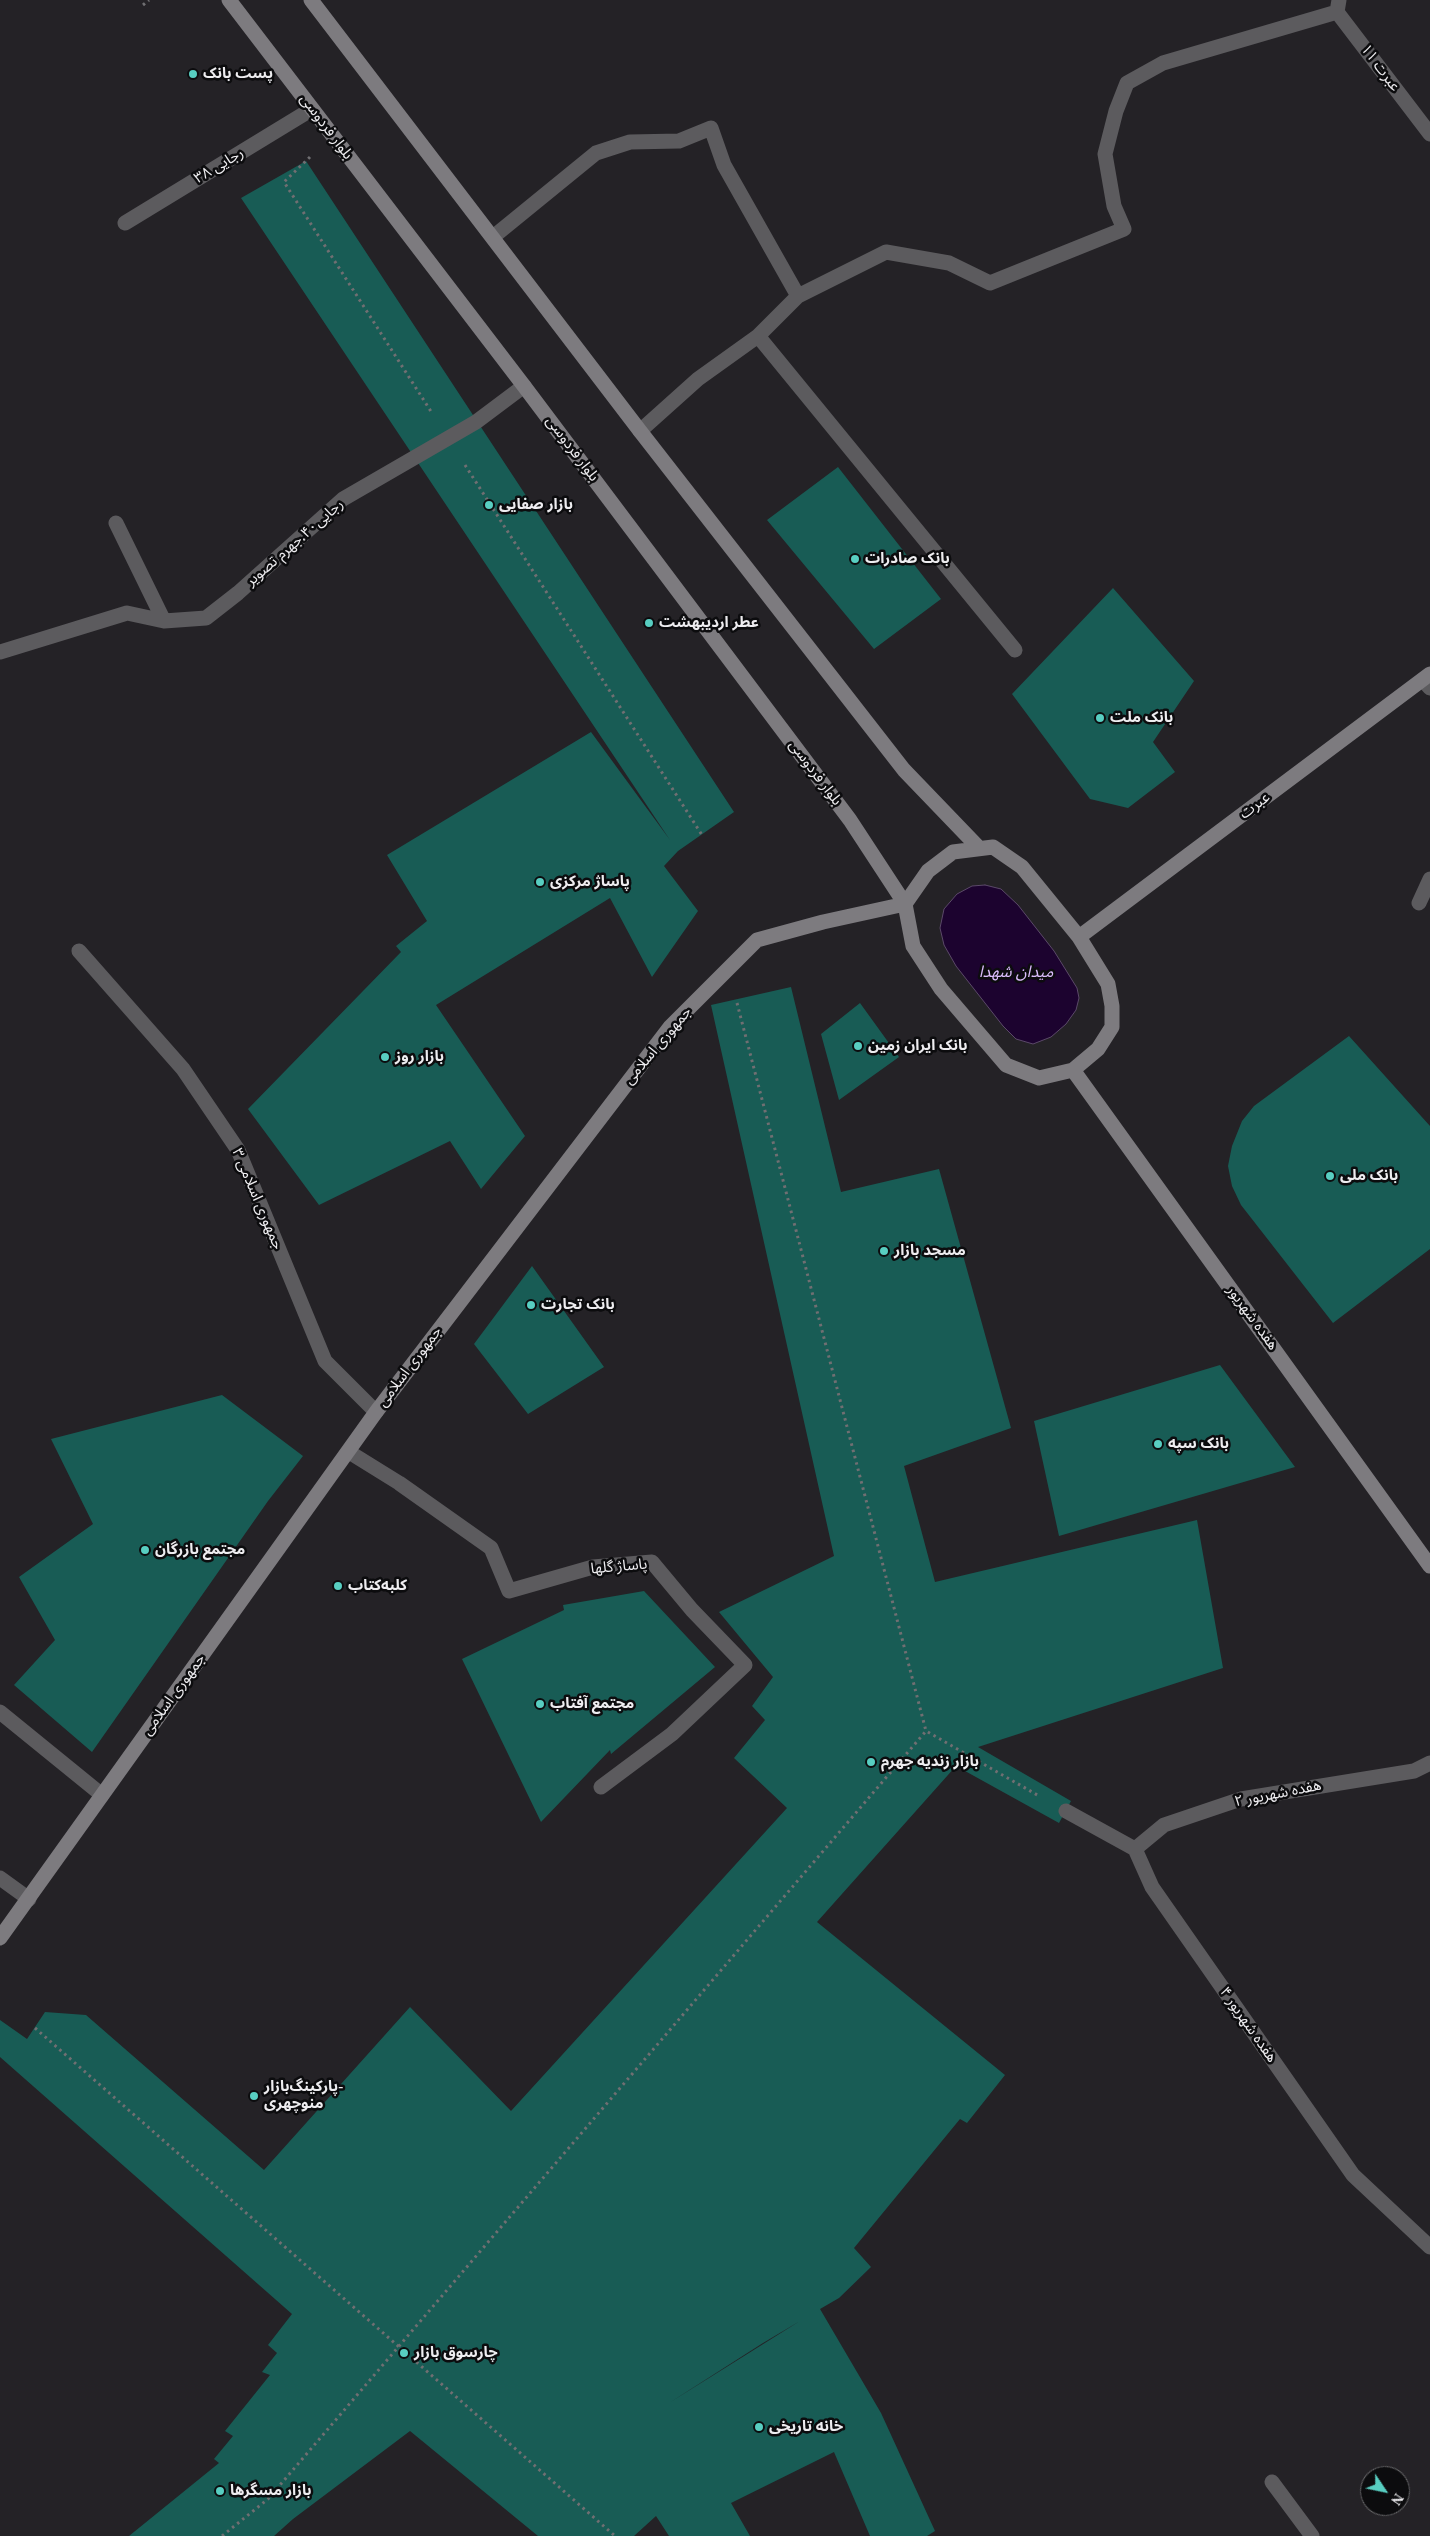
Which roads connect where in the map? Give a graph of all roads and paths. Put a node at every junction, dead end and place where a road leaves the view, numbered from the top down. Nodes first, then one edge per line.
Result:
1 (149, 0) edge
2 (228, 0) edge
3 (311, 0) edge
4 (143, 5) dead end
5 (1338, 6) edge
6 (312, 108) junction
7 (1430, 134) edge
8 (332, 136) junction
9 (125, 223) dead end
10 (492, 237) junction
11 (798, 296) junction
12 (758, 336) junction
13 (524, 386) junction
14 (434, 416) dead end
15 (640, 431) junction
16 (460, 458) dead end
17 (116, 523) dead end
18 (164, 621) junction
19 (1015, 650) dead end
20 (0, 652) edge
21 (1428, 681) edge
22 (702, 835) dead end
23 (978, 848) junction
24 (1430, 878) edge
25 (1419, 903) dead end
26 (906, 904) junction
27 (1079, 937) junction
28 (79, 951) dead end
29 (736, 999) dead end
30 (1073, 1070) junction
31 (376, 1412) junction
32 (349, 1452) junction
33 (1430, 1566) edge
34 (0, 1712) edge
35 (926, 1731) junction
36 (1430, 1763) edge
37 (601, 1787) dead end
38 (102, 1795) junction
39 (1066, 1811) joint
40 (1135, 1849) junction
41 (0, 1878) edge
42 (29, 1898) junction
43 (0, 1938) edge
44 (35, 2028) dead end
45 (1430, 2247) edge
46 (398, 2347) junction
47 (1272, 2482) dead end
48 (222, 2536) edge
49 (615, 2536) edge
50 (1312, 2536) edge

1 - 4 path
2 - 6 main road, بلوار فردوسی
3 - 10 main road
5 - 7 street, عبرت ۱۱
5 - 11 street
6 - 8 main road, بلوار فردوسی
6 - 9 street, رجایی ۳۸
8 - 13 main road, بلوار فردوسی
8 - 14 path
10 - 11 street
10 - 15 main road
11 - 12 street
12 - 15 street
12 - 19 street
13 - 18 street, رجایی۴۰.جهرم تصویر
13 - 26 main road, بلوار فردوسی
15 - 23 main road
16 - 22 path
17 - 18 street
18 - 20 street, رجایی۴۰.جهرم تصویر
21 - 27 main road, عبرت
23 - 26 main road
23 - 27 main road
24 - 25 street
26 - 30 main road
26 - 31 main road, جمهوری اسلامی
27 - 30 main road
28 - 31 street, جمهوری اسلامی ۳
29 - 35 path
30 - 33 main road, هفده شهریور
31 - 32 main road, جمهوری اسلامی
32 - 37 street, پاساژ گلها
32 - 38 main road, جمهوری اسلامی
34 - 38 street
35 - 39 path
35 - 46 path
36 - 40 street, هفده شهریور ۲
38 - 42 main road, جمهوری اسلامی
39 - 40 street
40 - 45 street, هفده شهریور ۴
41 - 42 street
42 - 43 main road, جمهوری اسلامی
44 - 46 path
46 - 48 path
46 - 49 path
47 - 50 street

